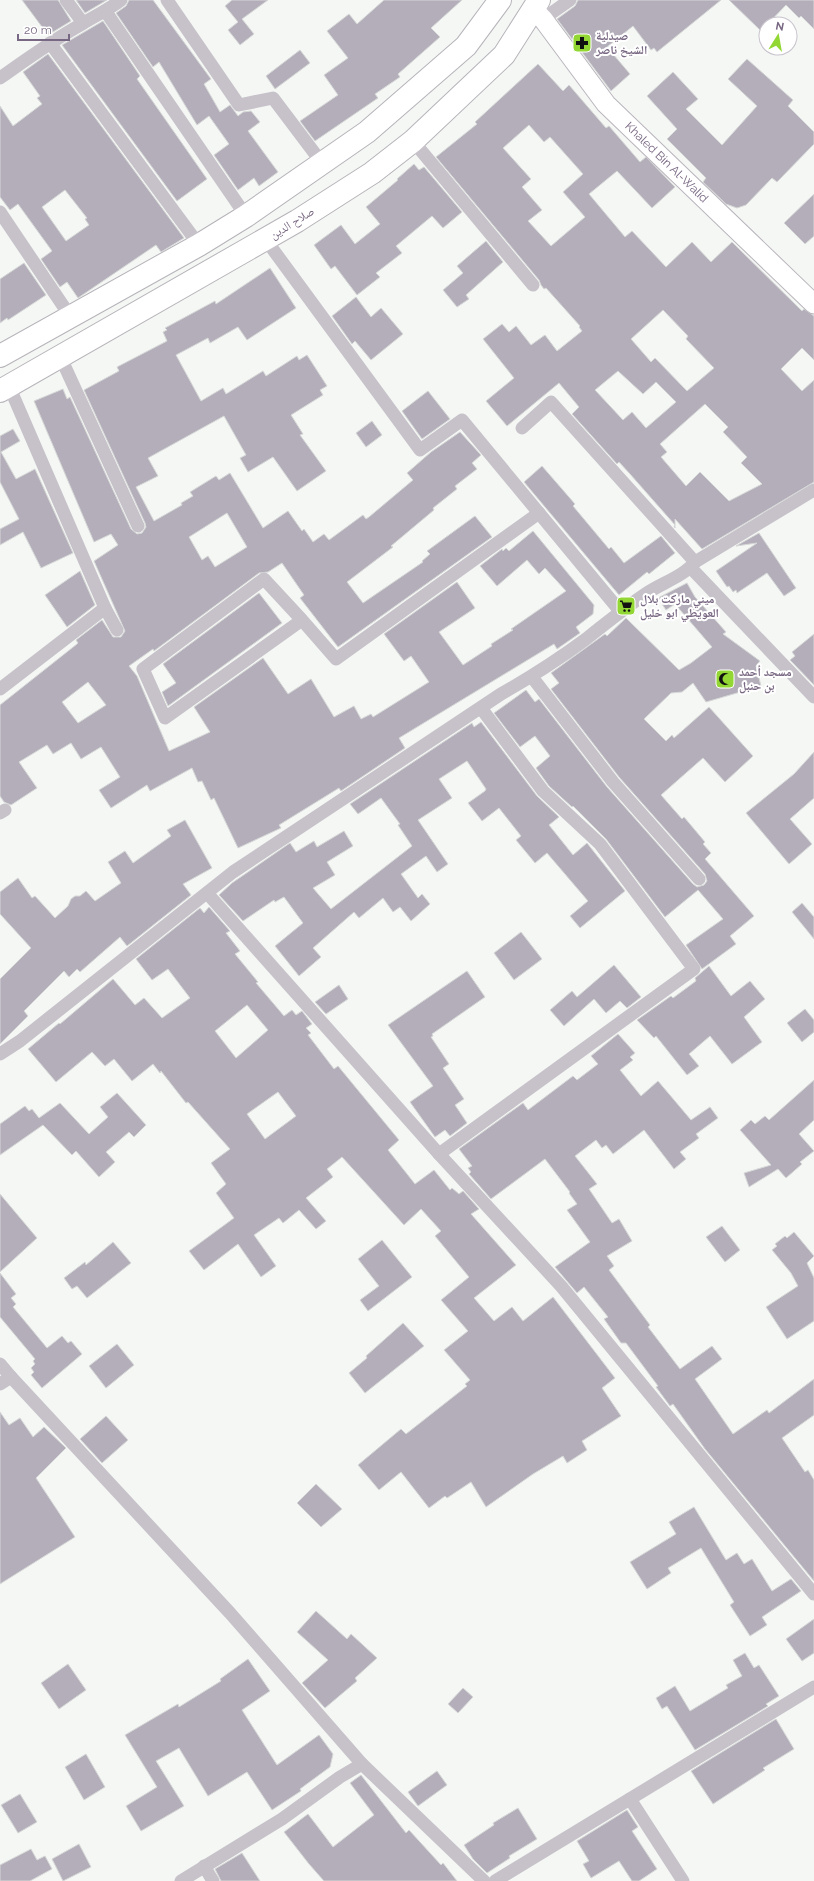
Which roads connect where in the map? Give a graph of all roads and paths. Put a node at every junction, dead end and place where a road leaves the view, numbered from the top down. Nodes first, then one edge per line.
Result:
1 (66, 0) edge
2 (121, 0) edge
3 (167, 0) edge
4 (500, 0) edge
5 (570, 0) edge
6 (538, 9) edge
7 (106, 12) junction
8 (83, 23) junction
9 (50, 44) junction
10 (0, 78) edge
11 (413, 141) junction
12 (322, 163) junction
13 (0, 212) edge
14 (246, 216) junction
15 (266, 240) junction
16 (199, 245) junction
17 (533, 285) dead end
18 (814, 304) edge
19 (61, 321) junction
20 (0, 356) edge
21 (56, 358) junction
22 (5, 388) edge
23 (522, 428) dead end
24 (814, 490) edge
25 (539, 513) junction
26 (138, 526) dead end
27 (693, 565) junction
28 (105, 608) junction
29 (620, 611) junction
30 (302, 620) junction
31 (117, 630) dead end
32 (532, 677) junction
33 (0, 689) edge
34 (814, 697) edge
35 (480, 708) junction
36 (699, 879) dead end
37 (207, 893) junction
38 (0, 1054) edge
39 (439, 1154) junction
40 (0, 1364) edge
41 (11, 1377) junction
42 (0, 1384) edge
43 (814, 1594) edge
44 (814, 1687) edge
45 (362, 1764) junction
46 (630, 1799) junction
47 (204, 1866) junction
48 (181, 1881) edge
49 (213, 1881) edge
50 (484, 1881) edge
51 (495, 1881) edge
52 (683, 1881) edge

1 - 8 street
2 - 7 street
3 - 12 street
4 - 12 highway
5 - 6 street
6 - 11 highway, صلاح الدين
6 - 18 street, Khaled Bin Al-Walid
7 - 8 street
7 - 14 street
8 - 9 street
9 - 10 street
9 - 16 street
11 - 15 highway, صلاح الدين
11 - 17 street
12 - 14 highway
13 - 19 street
14 - 16 highway
15 - 21 highway, صلاح الدين
15 - 25 street
16 - 19 highway
19 - 20 highway
19 - 21 highway
21 - 22 highway, صلاح الدين
21 - 26 street
22 - 28 street
23 - 27 street
24 - 27 street
25 - 29 street
25 - 30 street
27 - 29 street
27 - 34 street
28 - 31 street
28 - 33 street
29 - 32 street
30 - 30 street
32 - 35 street
32 - 36 street
35 - 37 street
35 - 39 street
37 - 38 street
37 - 39 street
39 - 43 street
40 - 41 street
41 - 42 street
41 - 45 street
44 - 46 street
45 - 47 street
45 - 50 street
46 - 51 street
46 - 52 street
47 - 48 street
47 - 49 street

